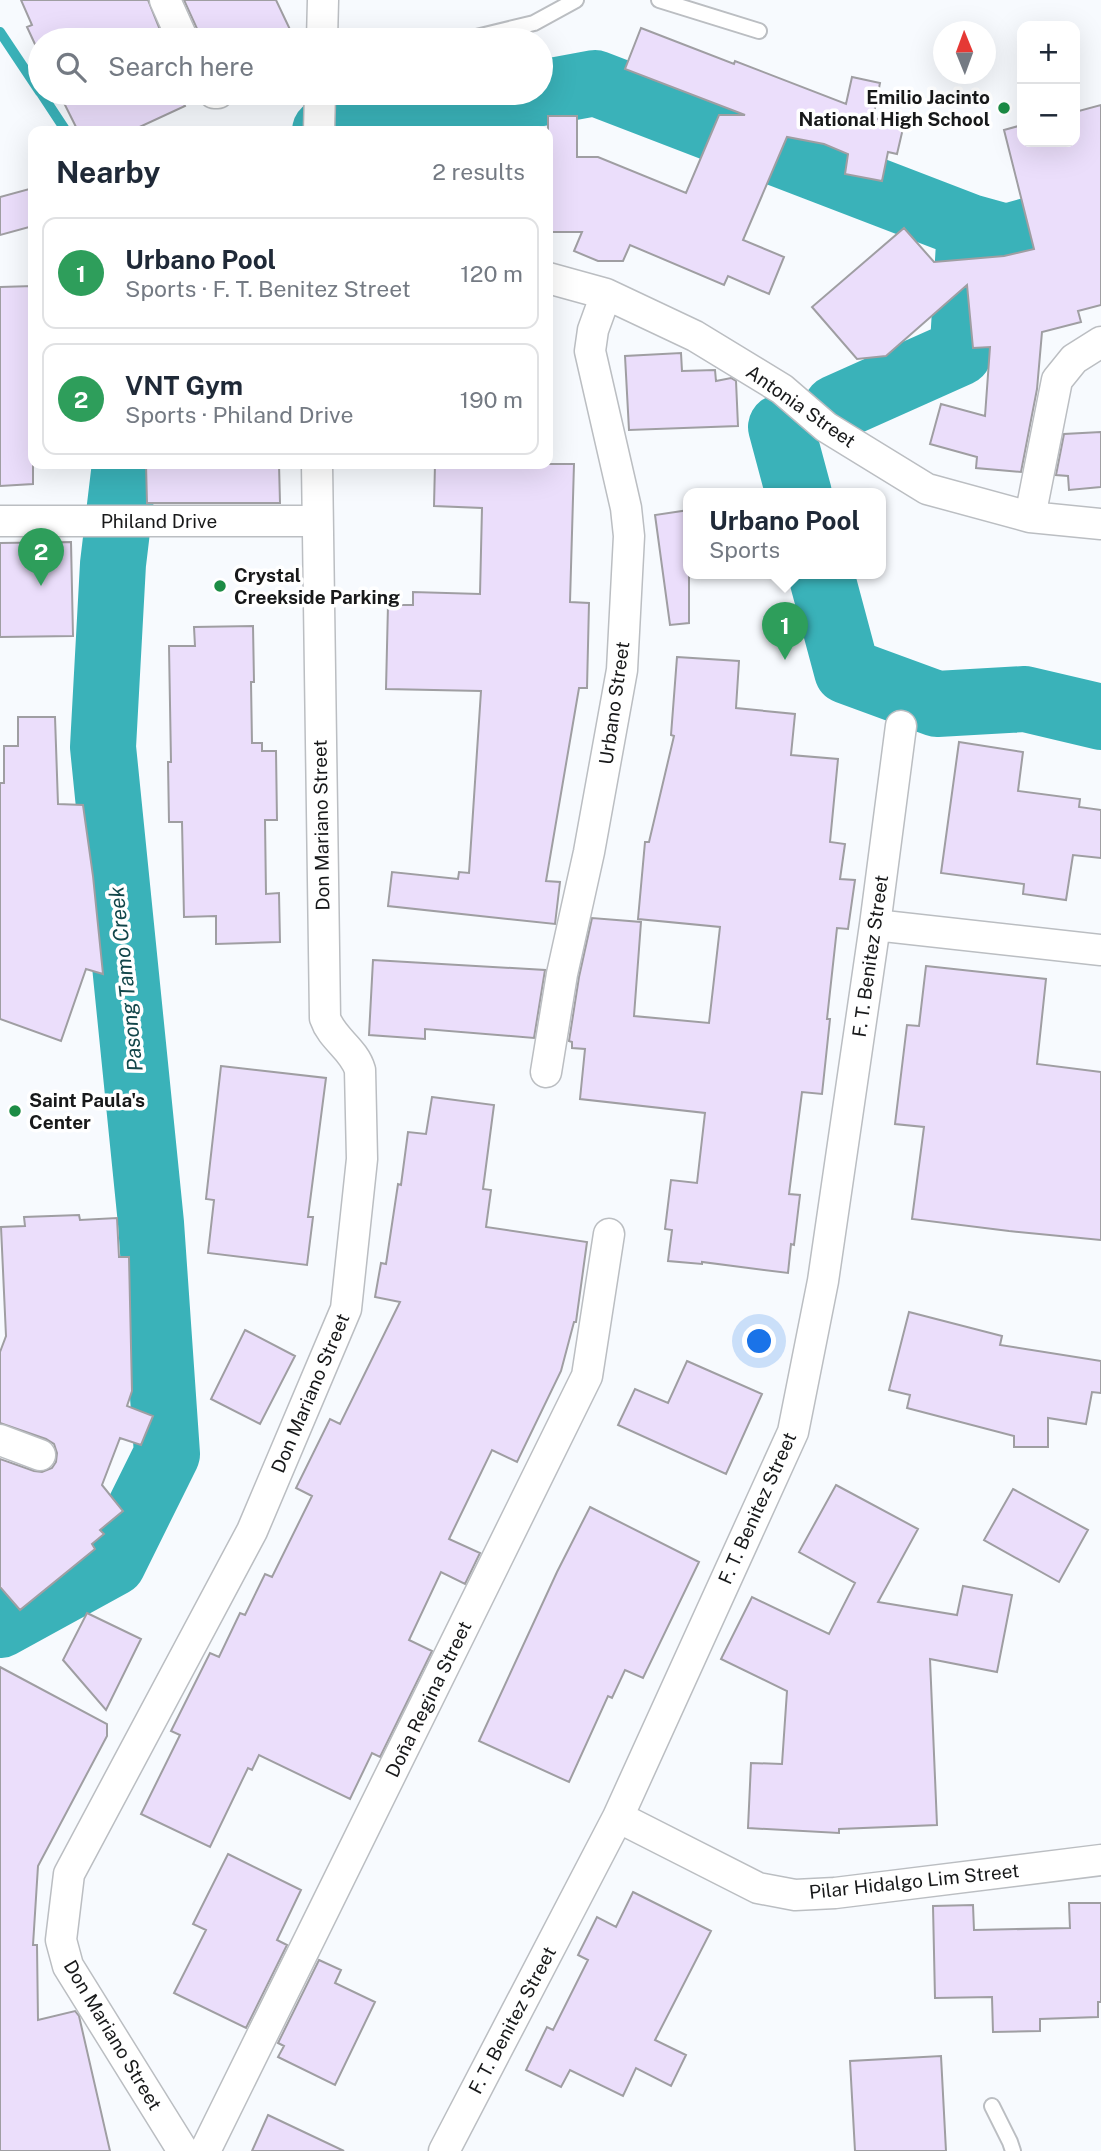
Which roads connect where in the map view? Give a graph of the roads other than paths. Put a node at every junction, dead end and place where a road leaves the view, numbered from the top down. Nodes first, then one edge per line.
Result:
1 (165, 0) edge
2 (323, 0) edge
3 (576, 0) edge
4 (659, 0) edge
5 (178, 28) edge
6 (322, 28) edge
7 (513, 28) edge
8 (759, 31) dead end
9 (553, 279) edge
10 (606, 294) junction
11 (1101, 342) edge
12 (317, 469) edge
13 (1030, 517) junction
14 (0, 521) edge
15 (317, 521) junction
16 (1101, 524) edge
17 (901, 726) dead end
18 (875, 925) junction
19 (1101, 950) edge
20 (546, 1072) dead end
21 (609, 1234) dead end
22 (0, 1440) edge
23 (40, 1455) dead end
24 (618, 1817) junction
25 (1101, 1860) edge
26 (992, 2106) dead end
27 (183, 2151) edge
28 (205, 2151) edge
29 (444, 2151) edge
30 (1013, 2151) edge

1 - 5 street
2 - 6 street
3 - 7 lane
4 - 8 lane
9 - 10 street, Antonia Street
10 - 13 street, Antonia Street
10 - 20 street, Urbano Street
11 - 13 street
12 - 15 street, Don Mariano Street
13 - 16 street, Antonia Street
14 - 15 street, Philand Drive
15 - 27 street, Don Mariano Street
17 - 18 street, F. T. Benitez Street
18 - 19 street
18 - 24 street, F. T. Benitez Street
21 - 28 street, Doña Regina Street
22 - 23 street
24 - 25 street, Pilar Hidalgo Lim Street
24 - 29 street, F. T. Benitez Street
26 - 30 lane

